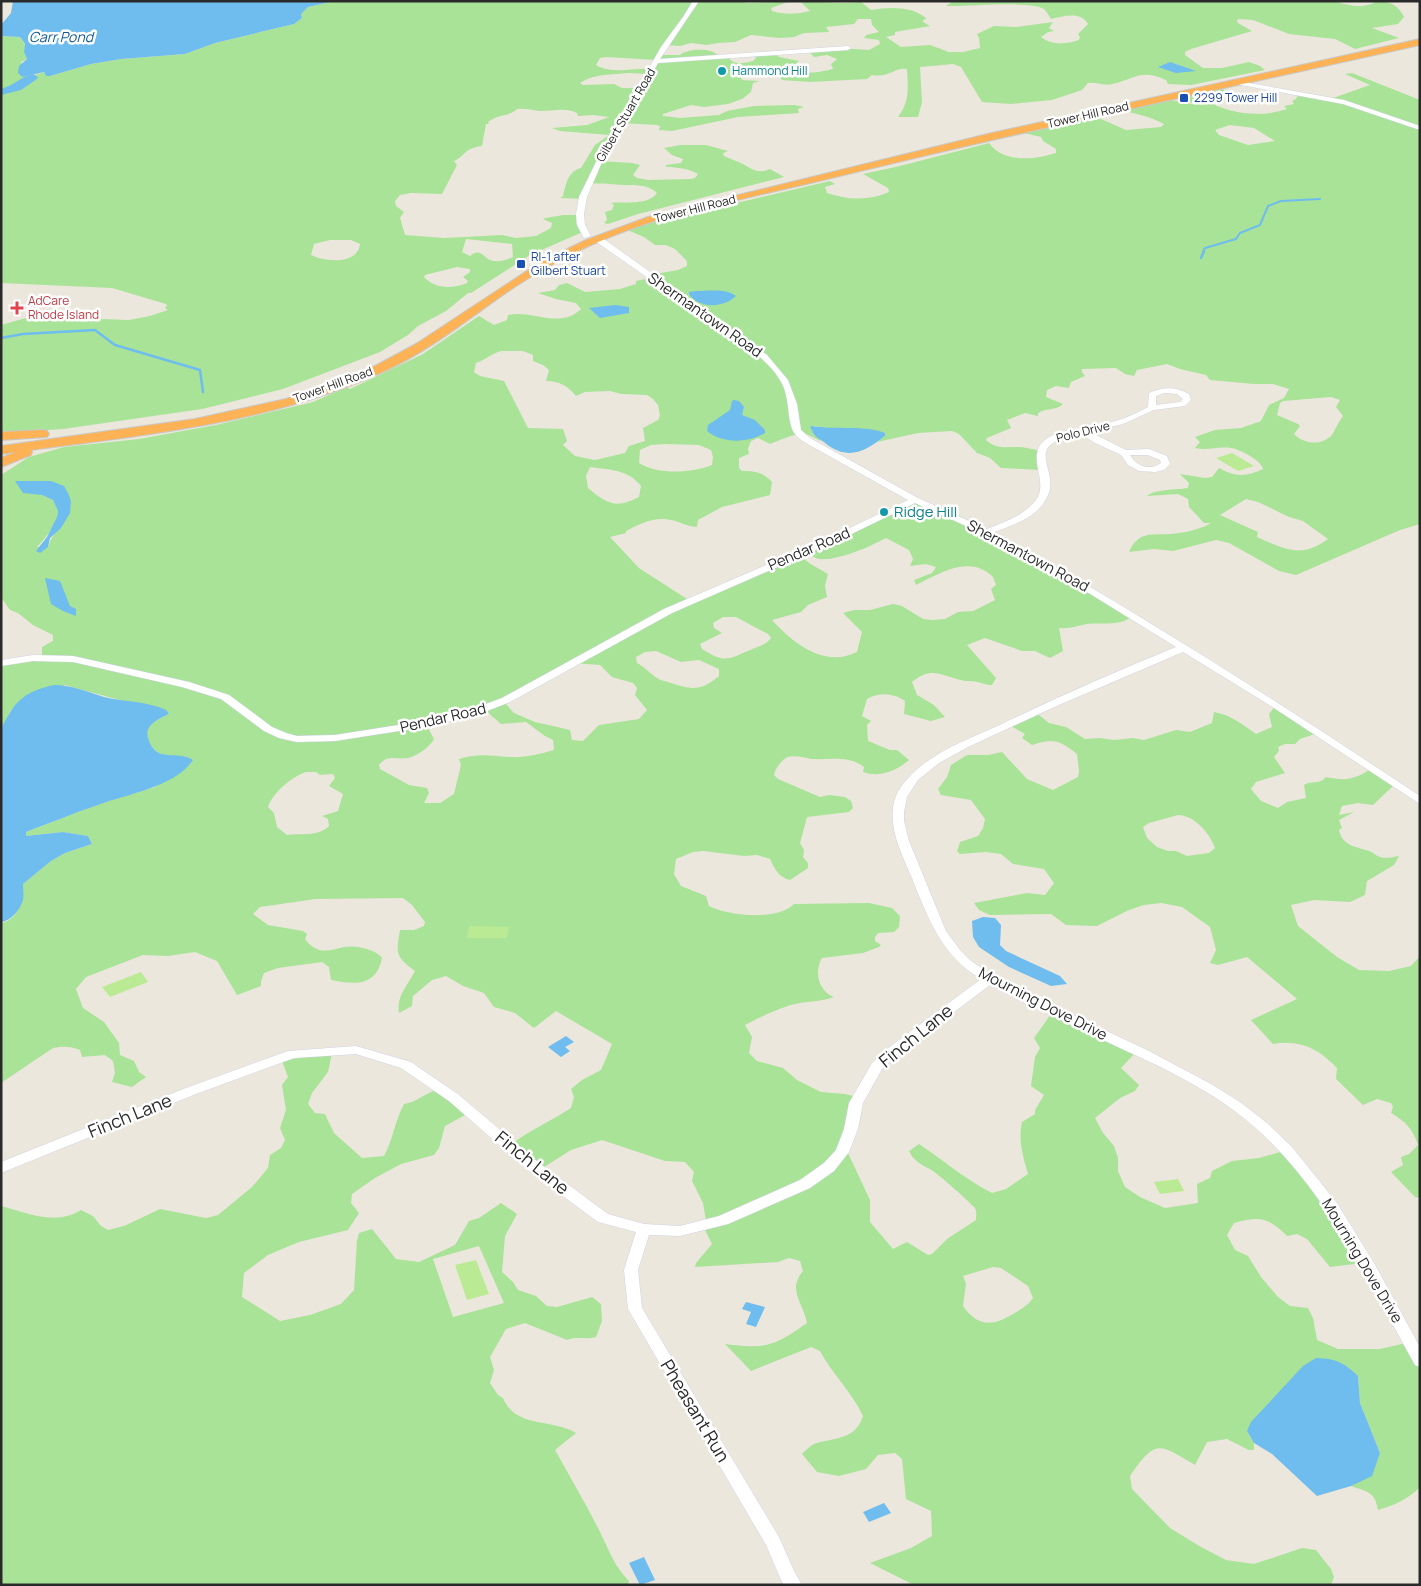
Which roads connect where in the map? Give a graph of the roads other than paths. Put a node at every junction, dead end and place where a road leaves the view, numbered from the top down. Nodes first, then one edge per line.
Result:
1 (696, 1) edge
2 (1420, 36) edge
3 (1420, 42) edge
4 (848, 48) dead end
5 (657, 61) junction
6 (1238, 82) junction
7 (1027, 124) junction
8 (1420, 128) edge
9 (873, 165) junction
10 (593, 237) junction
11 (1152, 408) dead end
12 (1084, 432) junction
13 (94, 434) junction
14 (1, 436) edge
15 (1, 443) edge
16 (1, 450) edge
17 (1125, 453) dead end
18 (1, 463) edge
19 (916, 500) junction
20 (987, 532) junction
21 (1185, 647) junction
22 (1, 663) edge
23 (1420, 801) edge
24 (990, 979) junction
25 (1, 1168) edge
26 (644, 1230) junction
27 (1420, 1361) edge
28 (794, 1585) edge

1 - 5 street, Gilbert Stuart Road
2 - 7 highway, Tower Hill Road
3 - 6 highway, Tower Hill Road
4 - 5 street
5 - 10 street, Gilbert Stuart Road
6 - 8 street
6 - 9 highway, Tower Hill Road
7 - 9 highway
7 - 10 highway, Tower Hill Road
9 - 10 highway, Tower Hill Road
10 - 13 highway, Tower Hill Road
10 - 19 street, Shermantown Road
11 - 12 street, Polo Drive
12 - 17 street
12 - 20 street, Polo Drive
13 - 14 highway
13 - 15 highway, Tower Hill Road
13 - 16 highway, Tower Hill Road
13 - 18 highway
19 - 20 street, Shermantown Road
19 - 22 street, Pendar Road
20 - 21 street, Shermantown Road
21 - 23 street, Shermantown Road
21 - 24 street, Mourning Dove Drive
24 - 26 street, Finch Lane
24 - 27 street, Mourning Dove Drive
25 - 26 street, Finch Lane
26 - 28 street, Pheasant Run

